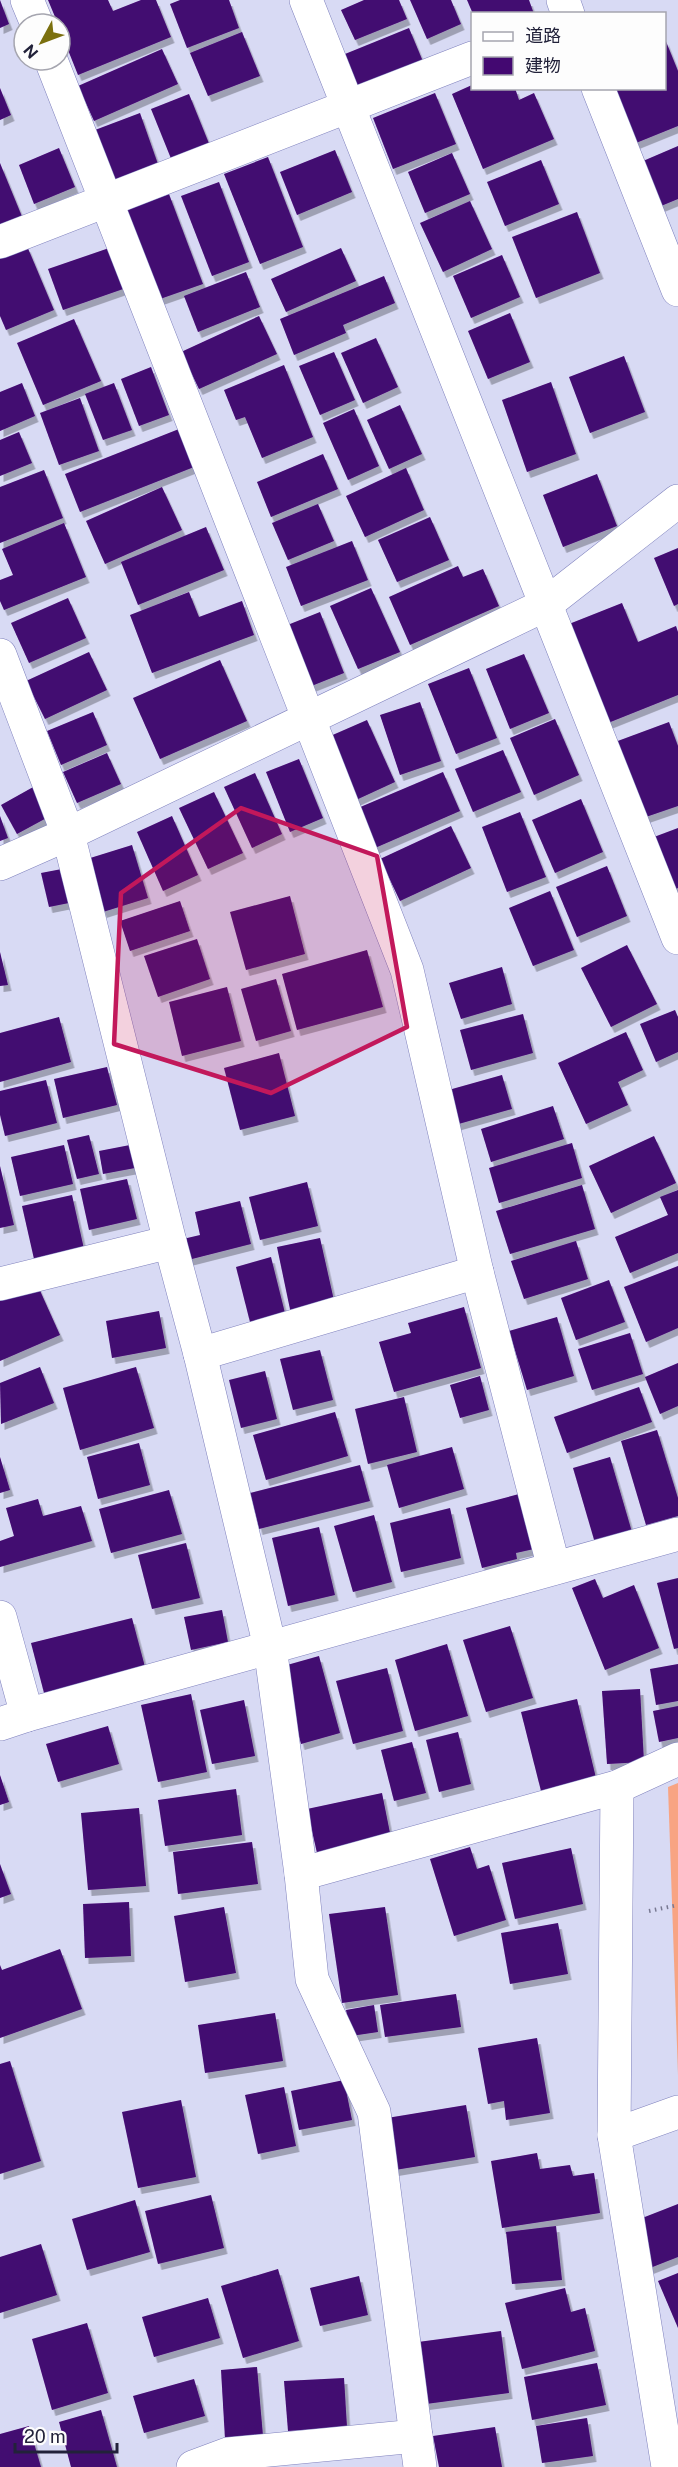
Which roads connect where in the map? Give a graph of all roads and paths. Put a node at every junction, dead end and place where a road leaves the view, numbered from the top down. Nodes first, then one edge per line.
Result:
1 (306, 0) edge
2 (471, 58) edge
3 (56, 72) edge
4 (599, 90) edge
5 (348, 107) junction
6 (105, 202) junction
7 (0, 242) edge
8 (678, 290) edge
9 (678, 501) edge
10 (544, 605) junction
11 (0, 655) edge
12 (309, 717) junction
13 (68, 834) junction
14 (0, 864) edge
15 (675, 920) edge
16 (170, 1242) junction
17 (477, 1272) junction
18 (0, 1284) edge
19 (200, 1354) junction
20 (678, 1534) edge
21 (554, 1568) junction
22 (0, 1617) edge
23 (270, 1647) junction
24 (14, 1719) edge
25 (678, 1759) edge
26 (617, 1787) junction
27 (302, 1874) junction
28 (678, 2112) edge
29 (614, 2135) junction
30 (418, 2451) edge
31 (193, 2467) edge
32 (668, 2467) edge

1 - 5 lane
2 - 5 lane
3 - 6 lane
4 - 8 lane
5 - 6 lane
5 - 10 lane
6 - 7 lane
6 - 12 lane
9 - 10 lane
10 - 12 lane
10 - 15 lane
11 - 13 lane
12 - 13 lane
12 - 17 lane
13 - 14 lane
13 - 16 lane
16 - 18 lane
16 - 19 lane
17 - 19 lane
17 - 21 lane
19 - 23 lane
20 - 21 lane
21 - 23 lane
22 - 24 lane
23 - 24 lane
23 - 27 lane
25 - 26 lane
26 - 27 lane
26 - 29 lane
27 - 30 lane
28 - 29 lane
29 - 32 lane
30 - 31 lane

